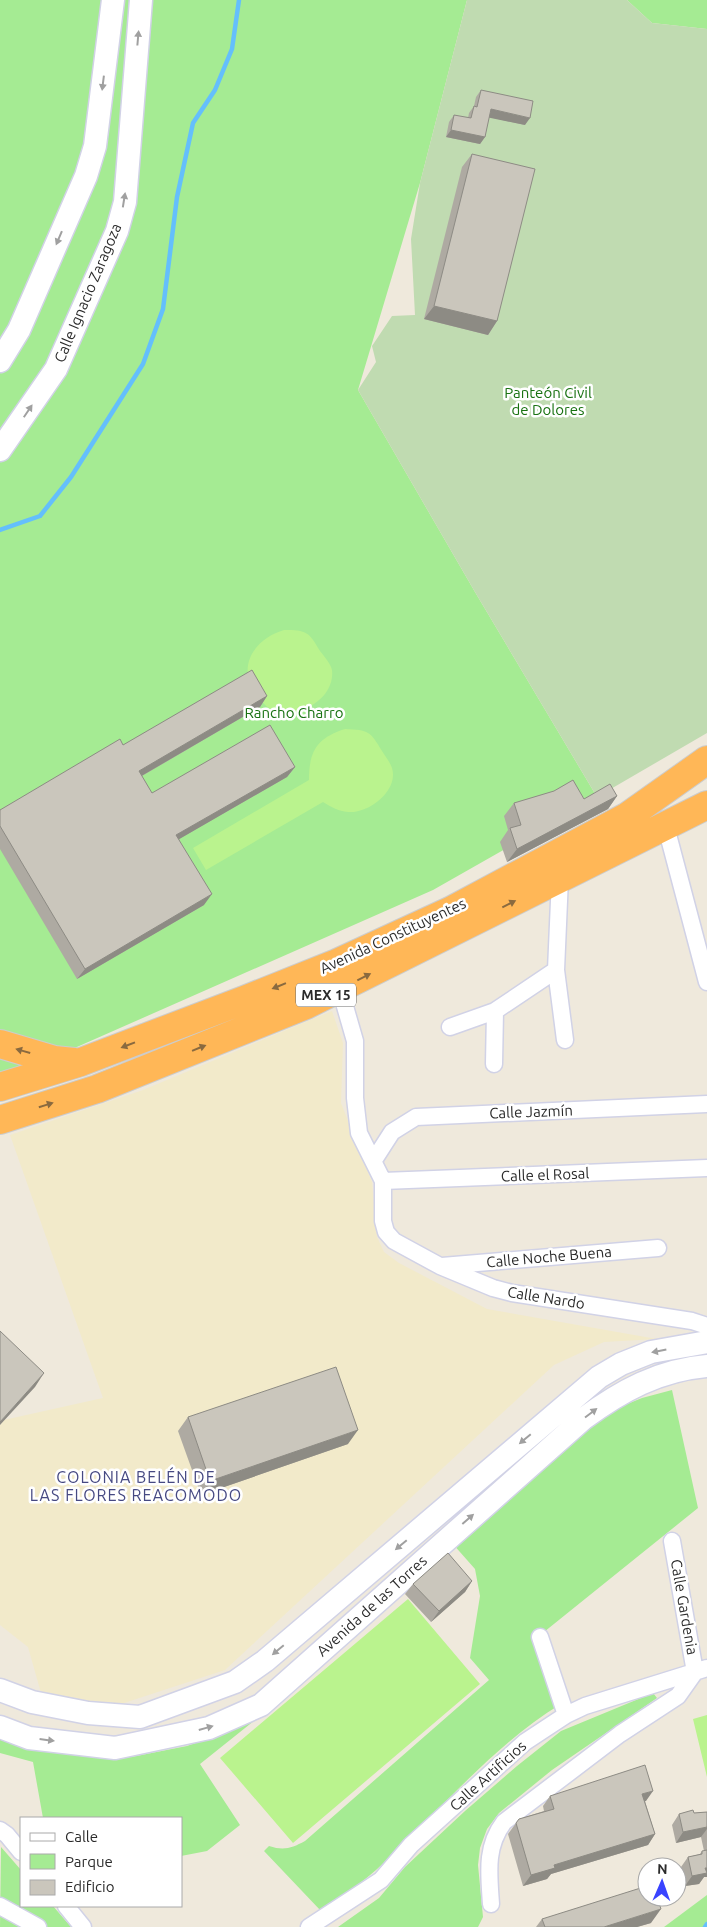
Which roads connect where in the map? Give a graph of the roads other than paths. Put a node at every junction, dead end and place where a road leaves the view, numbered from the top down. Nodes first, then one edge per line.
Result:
1 (113, 0) edge
2 (141, 0) edge
3 (0, 361) edge
4 (0, 450) edge
5 (707, 760) edge
6 (705, 802) edge
7 (666, 827) junction
8 (514, 877) junction
9 (560, 878) junction
10 (556, 970) junction
11 (707, 982) edge
12 (340, 989) junction
13 (495, 1011) junction
14 (450, 1027) dead end
15 (565, 1040) dead end
16 (0, 1044) edge
17 (81, 1062) junction
18 (494, 1064) dead end
19 (0, 1087) edge
20 (707, 1104) edge
21 (0, 1120) edge
22 (374, 1160) junction
23 (707, 1168) edge
24 (383, 1181) junction
25 (658, 1248) dead end
26 (440, 1266) junction
27 (707, 1326) edge
28 (707, 1342) edge
29 (707, 1366) edge
30 (426, 1524) junction
31 (672, 1541) dead end
32 (443, 1542) junction
33 (540, 1637) dead end
34 (701, 1670) edge
35 (0, 1690) edge
36 (566, 1714) junction
37 (0, 1727) edge
38 (0, 1830) edge
39 (20, 1851) edge
40 (491, 1904) dead end
41 (0, 1906) edge
42 (67, 1907) edge
43 (38, 1927) edge
44 (84, 1927) edge
45 (309, 1927) edge

1 -> 3 street
4 -> 2 street, Calle Ignacio Zaragoza
5 - 8 highway, Avenida Constituyentes / MEX 15
6 - 7 highway, Avenida Constituyentes / MEX 15
6 - 8 highway
7 - 9 highway, Avenida Constituyentes / MEX 15
7 - 11 street
8 -> 17 highway, Avenida Constituyentes / MEX 15
9 - 10 street
12 -> 9 highway, Avenida Constituyentes / MEX 15
10 - 13 street
10 - 15 street
21 -> 12 highway, Avenida Constituyentes / MEX 15
12 - 22 street
13 - 14 street
13 - 18 street
17 -> 16 highway
17 - 19 highway, Avenida Constituyentes / MEX 15
20 - 22 street, Calle Jazmín
22 - 24 street
23 - 24 street, Calle el Rosal
24 - 26 street, Calle Nardo
25 - 26 street, Calle Noche Buena
26 - 27 street, Calle Nardo
28 -> 30 street, Avenida de las Torres
32 -> 29 street, Avenida de las Torres
30 - 32 street
30 -> 35 street, Avenida de las Torres
31 - 34 street, Calle Gardenia
37 -> 32 street, Avenida de las Torres
33 - 36 street
34 - 36 street, Calle Artificios
34 - 40 street
36 - 45 street, Calle Artificios
38 - 39 street
41 - 43 street
42 - 44 street

